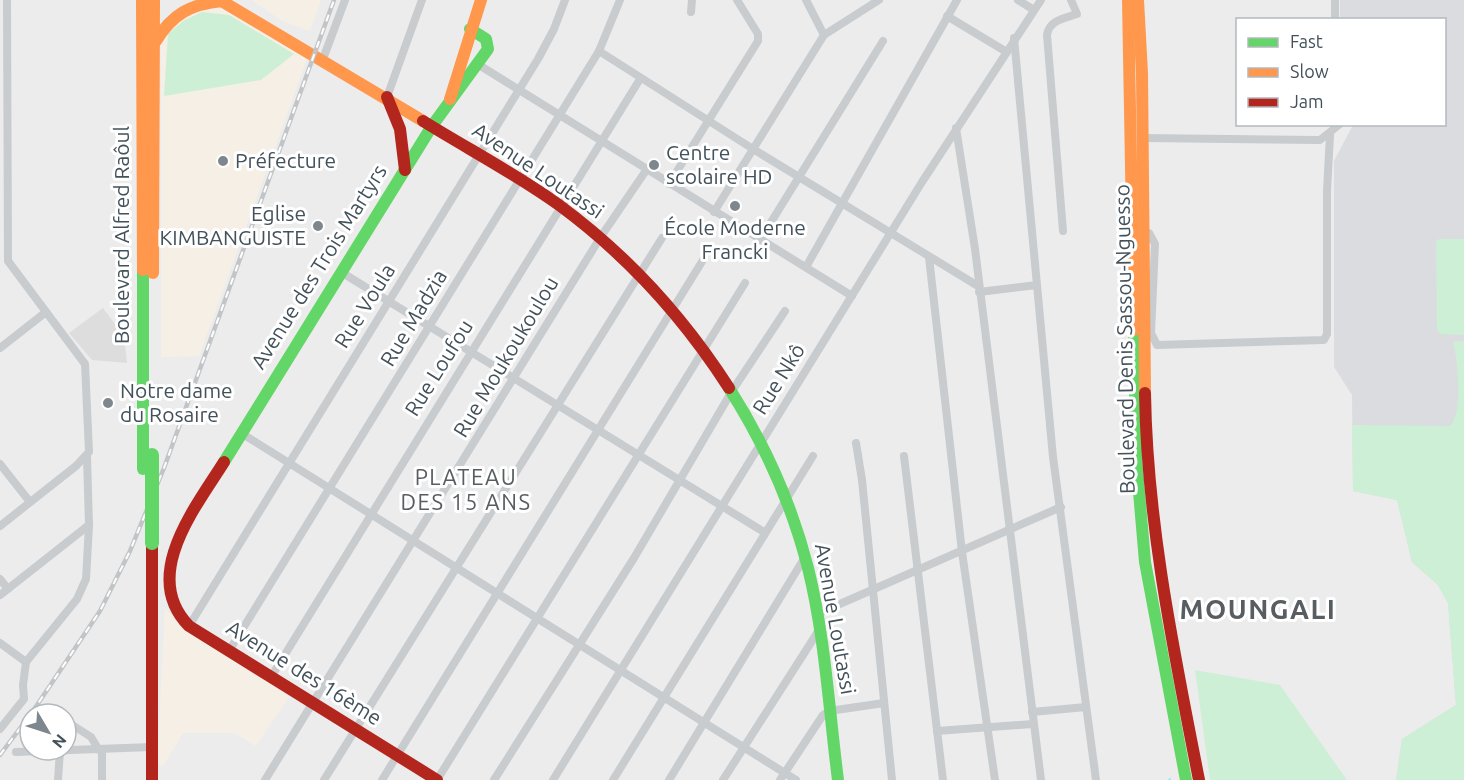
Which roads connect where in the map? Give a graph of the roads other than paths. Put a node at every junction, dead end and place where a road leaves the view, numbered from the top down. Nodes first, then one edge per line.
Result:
1 (7, 0) edge
2 (134, 0) edge
3 (142, 0) edge
4 (154, 0) edge
5 (221, 0) edge
6 (230, 0) edge
7 (345, 0) edge
8 (422, 0) edge
9 (481, 0) edge
10 (565, 0) edge
11 (620, 0) edge
12 (692, 0) edge
13 (737, 0) edge
14 (806, 0) edge
15 (879, 0) edge
16 (957, 0) edge
17 (1018, 0) edge
18 (1071, 0) edge
19 (1128, 0) edge
20 (1138, 0) edge
21 (1335, 0) edge
22 (1039, 4) edge
23 (691, 12) dead end
24 (947, 16) junction
25 (142, 18) junction
26 (1335, 18) edge
27 (470, 29) junction
28 (3, 34) edge
29 (824, 34) junction
30 (1014, 38) junction
31 (883, 40) dead end
32 (153, 45) junction
33 (301, 46) junction
34 (599, 51) junction
35 (1005, 51) junction
36 (323, 60) junction
37 (479, 64) junction
38 (640, 79) junction
39 (519, 88) junction
40 (387, 97) junction
41 (450, 102) junction
42 (559, 115) junction
43 (707, 120) junction
44 (432, 126) junction
45 (1339, 126) edge
46 (956, 128) junction
47 (1330, 135) junction
48 (1145, 138) junction
49 (602, 139) junction
50 (3, 149) edge
51 (753, 149) junction
52 (479, 154) junction
53 (647, 169) junction
54 (405, 170) junction
55 (798, 177) junction
56 (520, 179) junction
57 (669, 184) junction
58 (843, 203) junction
59 (3, 205) edge
60 (559, 206) junction
61 (714, 212) junction
62 (1064, 231) dead end
63 (891, 233) junction
64 (1146, 233) junction
65 (600, 238) junction
66 (662, 238) dead end
67 (760, 240) junction
68 (929, 257) junction
69 (703, 260) dead end
70 (8, 261) junction
71 (0, 267) edge
72 (806, 267) junction
73 (341, 272) junction
74 (639, 274) junction
75 (745, 283) dead end
76 (1037, 285) junction
77 (979, 289) junction
78 (852, 296) junction
79 (389, 302) junction
80 (672, 308) junction
81 (785, 311) dead end
82 (46, 312) junction
83 (430, 326) junction
84 (0, 348) edge
85 (704, 348) junction
86 (471, 351) junction
87 (513, 378) junction
88 (732, 391) junction
89 (557, 404) junction
90 (598, 429) junction
91 (241, 433) junction
92 (761, 442) junction
93 (855, 443) dead end
94 (638, 454) junction
95 (813, 456) dead end
96 (904, 456) dead end
97 (87, 457) junction
98 (289, 462) junction
99 (0, 464) edge
100 (679, 480) junction
101 (331, 488) junction
102 (786, 498) junction
103 (30, 502) junction
104 (721, 506) junction
105 (1060, 507) junction
106 (371, 514) junction
107 (89, 525) junction
108 (0, 526) edge
109 (1010, 528) junction
110 (764, 532) junction
111 (414, 540) junction
112 (147, 545) junction
113 (962, 552) junction
114 (805, 557) junction
115 (457, 568) junction
116 (918, 572) junction
117 (0, 579) edge
118 (170, 585) joint
119 (8, 589) junction
120 (871, 590) junction
121 (497, 593) junction
122 (0, 595) edge
123 (817, 614) junction
124 (537, 618) junction
125 (189, 626) junction
126 (819, 629) junction
127 (0, 643) edge
128 (578, 644) junction
129 (229, 651) junction
130 (26, 662) junction
131 (621, 671) junction
132 (271, 677) junction
133 (663, 697) junction
134 (313, 703) junction
135 (884, 703) junction
136 (1086, 707) junction
137 (829, 711) junction
138 (1032, 712) junction
139 (702, 723) junction
140 (1033, 724) junction
141 (987, 727) junction
142 (0, 729) edge
143 (78, 729) edge
144 (355, 730) junction
145 (938, 731) junction
146 (148, 747) junction
147 (743, 747) junction
148 (100, 750) junction
149 (78, 751) edge
150 (396, 755) junction
151 (59, 762) edge
152 (782, 776) edge
153 (148, 779) edge
154 (58, 780) edge
155 (102, 780) edge
156 (265, 780) edge
157 (324, 780) edge
158 (382, 780) edge
159 (437, 780) edge
160 (494, 780) edge
161 (554, 780) edge
162 (613, 780) edge
163 (669, 780) edge
164 (723, 780) edge
165 (796, 780) edge
166 (838, 780) edge
167 (892, 780) edge
168 (943, 780) edge
169 (994, 780) edge
170 (1041, 780) edge
171 (1096, 780) edge
172 (1186, 780) edge
173 (1199, 780) edge

1 - 28 street
2 - 25 main road
3 - 25 main road, Boulevard Alfred Raôul
4 - 32 main road
5 - 32 main road
5 - 33 main road, Avenue Loutassi
6 - 33 main road, Avenue Loutassi
7 - 36 street
8 - 40 street
9 - 27 main road, Avenue des Trois Martyrs
10 - 39 street, Rue Voula
11 - 34 street, Rue Madzia
12 - 23 street
13 - 43 street
14 - 29 street
15 - 29 street
16 - 24 street
17 - 22 street
18 - 62 street
19 - 172 main road, Boulevard Denis Sassou-Nguesso
20 - 48 main road, Boulevard Denis Sassou-Nguesso
21 - 26 street
22 - 30 street, Rue Nkô
24 - 35 street
24 - 58 street
25 - 112 main road, Boulevard Alfred Raôul
27 - 37 main road, Avenue des Trois Martyrs
27 - 41 main road, Avenue des Trois Martyrs
28 - 50 street
29 - 51 street
30 - 35 street, Rue Nkô
30 - 76 street
31 - 55 street
32 - 112 main road, bridge
33 - 36 main road, Avenue Loutassi
34 - 38 street
34 - 42 street, Rue Madzia
35 - 46 street, Rue Nkô
36 - 40 main road, Avenue Loutassi
37 - 39 street
37 - 41 main road, Avenue des Trois Martyrs
38 - 43 street
38 - 49 street, Rue Loufou
39 - 42 street
39 - 52 street, Rue Voula
40 - 44 main road, Avenue Loutassi
40 - 54 main road
41 - 44 main road, Avenue des Trois Martyrs
42 - 49 street
42 - 56 street, Rue Madzia
43 - 51 street
43 - 57 street
44 - 52 main road, Avenue Loutassi
44 - 54 main road, Avenue des Trois Martyrs
45 - 47 street
46 - 63 street, Rue Nkô
46 - 77 street
47 - 48 street
47 - 64 street
48 - 64 main road, Boulevard Denis Sassou-Nguesso
49 - 53 street
49 - 60 street, Rue Loufou
50 - 59 street
51 - 55 street
51 - 61 street
52 - 56 main road, Avenue Loutassi
52 - 79 street, Rue Voula
53 - 57 street
53 - 65 street, Rue Moukoukoulou
54 - 73 main road, Avenue des Trois Martyrs
55 - 58 street
55 - 67 street
56 - 60 main road, Avenue Loutassi
56 - 83 street, Rue Madzia
57 - 61 street
58 - 63 street
58 - 72 street
59 - 70 street
60 - 65 main road, Avenue Loutassi
60 - 86 street, Rue Loufou
61 - 67 street
63 - 68 street
63 - 78 street, Rue Nkô
64 - 173 main road, Boulevard Denis Sassou-Nguesso
65 - 74 main road, Avenue Loutassi
65 - 87 street, Rue Moukoukoulou
66 - 74 street
67 - 72 street
68 - 77 street
68 - 113 street
69 - 80 street
70 - 71 street
70 - 82 street
72 - 78 street
73 - 79 street
73 - 91 main road, Avenue des Trois Martyrs
74 - 80 main road, Avenue Loutassi
74 - 89 street
75 - 85 street
76 - 77 street
76 - 105 street
77 - 109 street
78 - 92 street, Rue Nkô
79 - 83 street
79 - 98 street, Rue Voula
80 - 85 main road, Avenue Loutassi
80 - 90 street
81 - 88 street
82 - 84 street
82 - 97 street
83 - 86 street
83 - 101 street, Rue Madzia
85 - 88 main road, Avenue Loutassi
85 - 94 street
86 - 87 street
86 - 106 street, Rue Loufou
87 - 89 street
87 - 111 street, Rue Moukoukoulou
88 - 92 main road, Avenue Loutassi
88 - 100 street
89 - 90 street
89 - 115 street
90 - 94 street
90 - 121 street
91 - 98 street
91 - 118 main road, Avenue des Trois Martyrs
92 - 102 main road, Avenue Loutassi
92 - 104 street, Rue Nkô
93 - 120 street
94 - 100 street
94 - 124 street
95 - 102 street
96 - 116 street
97 - 103 street
97 - 107 street
98 - 101 street
98 - 125 street, Rue Voula
99 - 103 street
100 - 104 street
100 - 128 street
101 - 106 street
101 - 129 street, Rue Madzia
102 - 110 street
102 - 114 main road, Avenue Loutassi
103 - 108 street
104 - 110 street
104 - 131 street, Rue Nkô
105 - 109 street
105 - 136 street
106 - 111 street
106 - 132 street, Rue Loufou
107 - 119 street
107 - 130 street
109 - 113 street
109 - 138 street
110 - 133 street
111 - 115 street
111 - 134 street, Rue Moukoukoulou
112 - 146 main road
113 - 116 street
113 - 141 street
114 - 123 main road, Avenue Loutassi
114 - 139 street
115 - 121 street
115 - 144 street
116 - 120 street
116 - 145 street
117 - 119 street
118 - 125 main road, Avenue des 16ème
119 - 122 street
120 - 123 street
120 - 135 street
121 - 124 street
121 - 150 street
123 - 126 main road, Avenue Loutassi
124 - 128 street
124 - 159 street
125 - 129 main road, Avenue des 16ème
126 - 137 main road, Avenue Loutassi
126 - 147 street
127 - 130 street
128 - 131 street
128 - 160 street
129 - 132 main road, Avenue des 16ème
130 - 142 street
131 - 133 street
131 - 161 street, Rue Nkô
132 - 134 main road, Avenue des 16ème
133 - 139 street
133 - 162 street
134 - 144 main road, Avenue des 16ème
134 - 156 street, Rue Moukoukoulou
135 - 137 street
135 - 167 street
136 - 138 street
136 - 171 street
137 - 152 street
137 - 166 main road, Avenue Loutassi
138 - 140 street
139 - 147 street
139 - 163 street
140 - 141 street
140 - 170 street
141 - 145 street
141 - 169 street
143 - 148 street
144 - 150 main road, Avenue des 16ème
144 - 157 street
145 - 168 street
146 - 148 street
146 - 153 main road
147 - 152 street
147 - 164 street
148 - 149 street
148 - 155 street
150 - 158 street
150 - 159 main road, Avenue des 16ème
151 - 154 street
152 - 165 street

